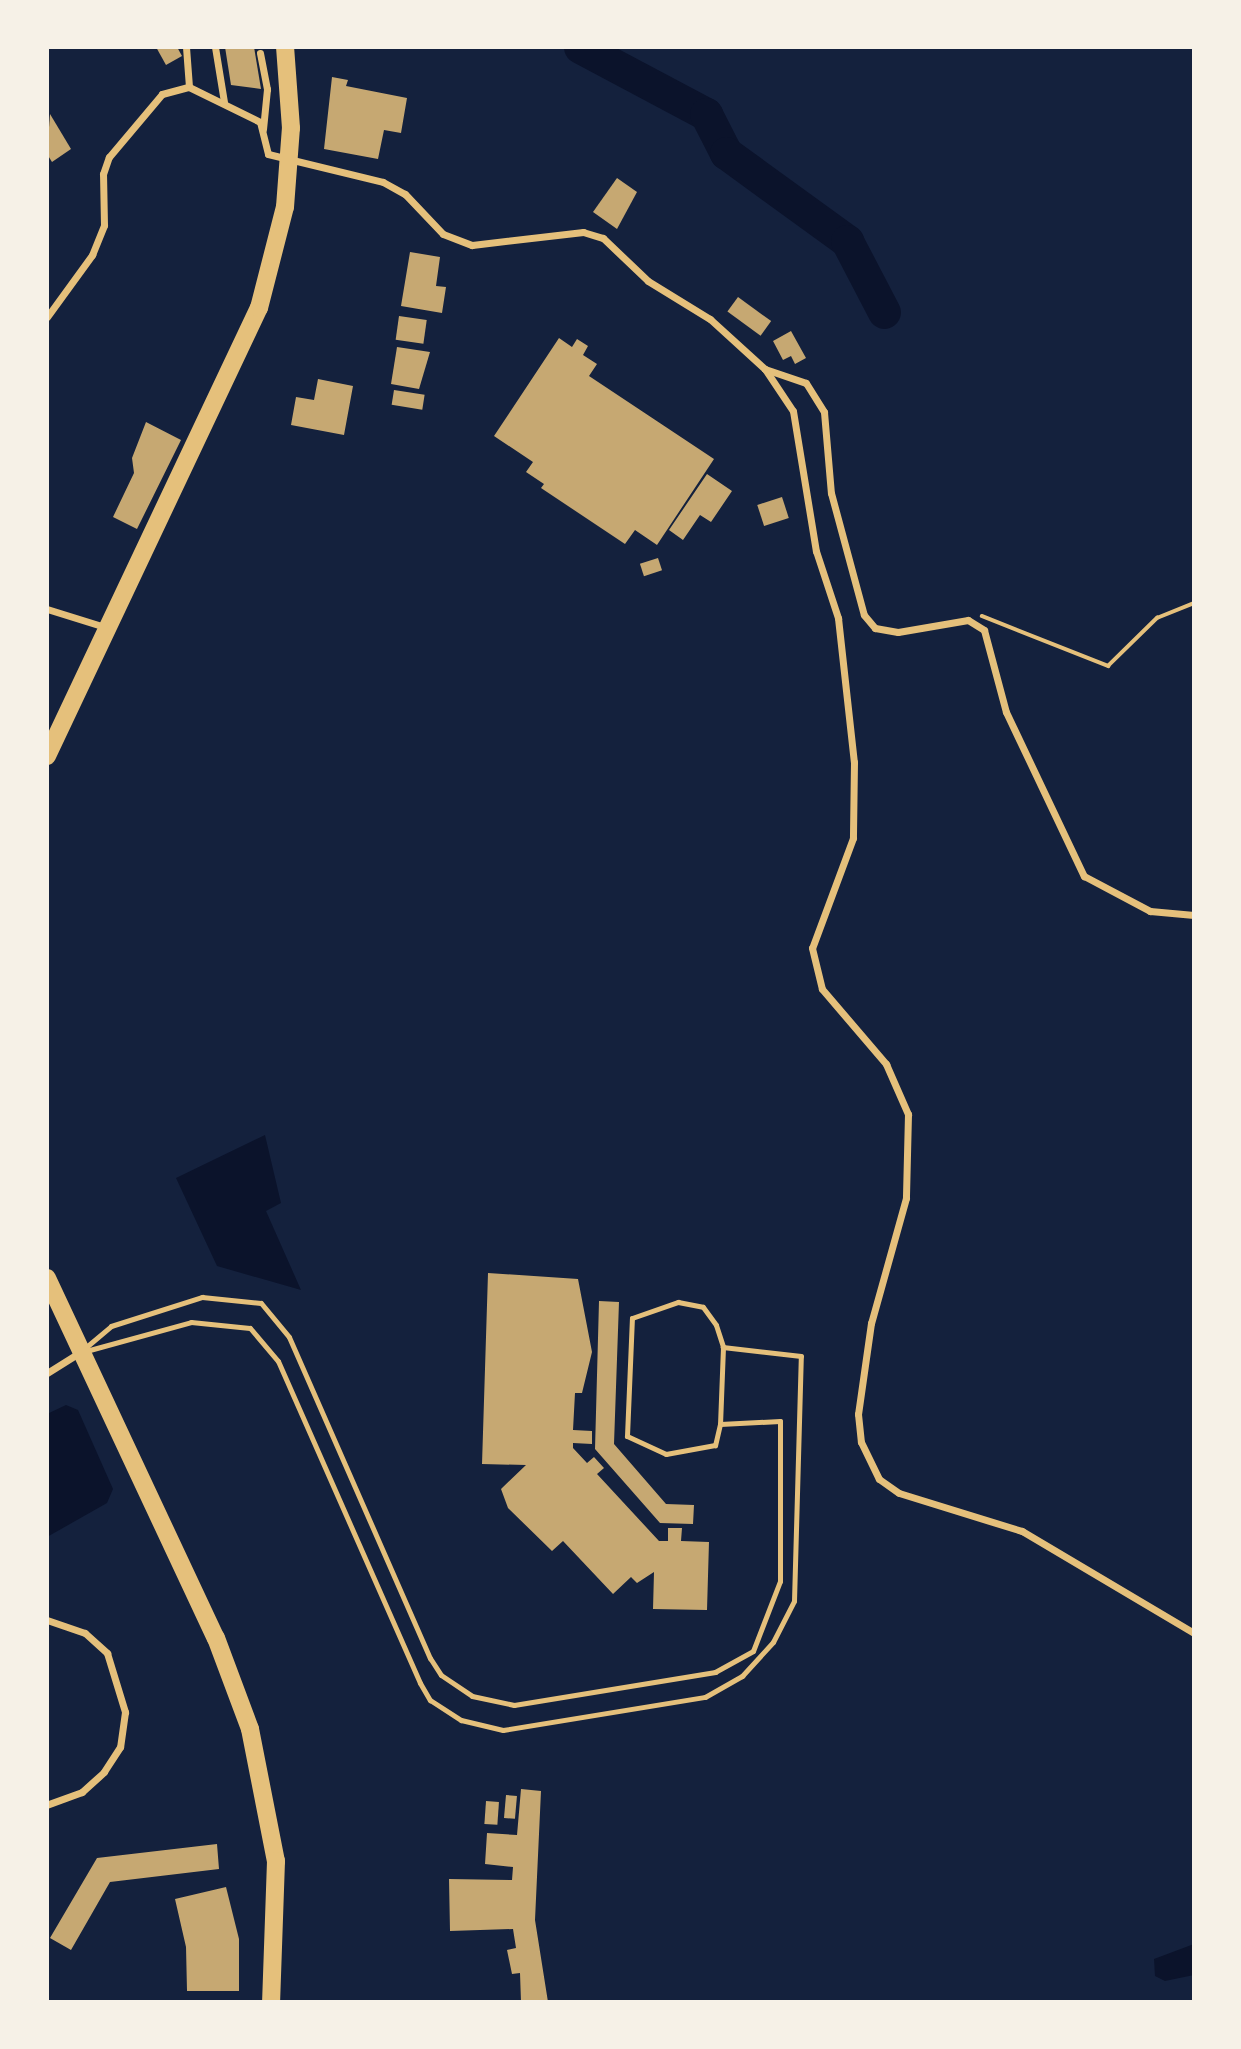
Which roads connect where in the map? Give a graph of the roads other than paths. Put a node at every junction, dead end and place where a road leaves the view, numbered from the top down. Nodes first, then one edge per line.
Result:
1 (186, 47) edge
2 (215, 47) edge
3 (285, 47) edge
4 (260, 53) dead end
5 (189, 87) junction
6 (224, 102) junction
7 (263, 130) junction
8 (289, 162) junction
9 (47, 317) edge
10 (765, 369) junction
11 (47, 609) edge
12 (109, 628) junction
13 (47, 756) edge
14 (1194, 915) edge
15 (47, 1278) edge
16 (723, 1347) junction
17 (80, 1352) junction
18 (47, 1373) edge
19 (720, 1424) junction
20 (47, 1620) edge
21 (1194, 1633) edge
22 (47, 1805) edge
23 (271, 2002) edge

1 - 5 street
2 - 6 street
3 - 8 highway
4 - 7 street
5 - 6 street
5 - 9 street
6 - 7 street
7 - 8 street
8 - 10 street
8 - 12 highway
10 - 14 street
10 - 21 street
11 - 12 street
12 - 13 highway
15 - 17 highway
16 - 17 lane
16 - 19 lane
16 - 19 lane
17 - 18 street
17 - 19 lane
17 - 23 highway
20 - 22 street

